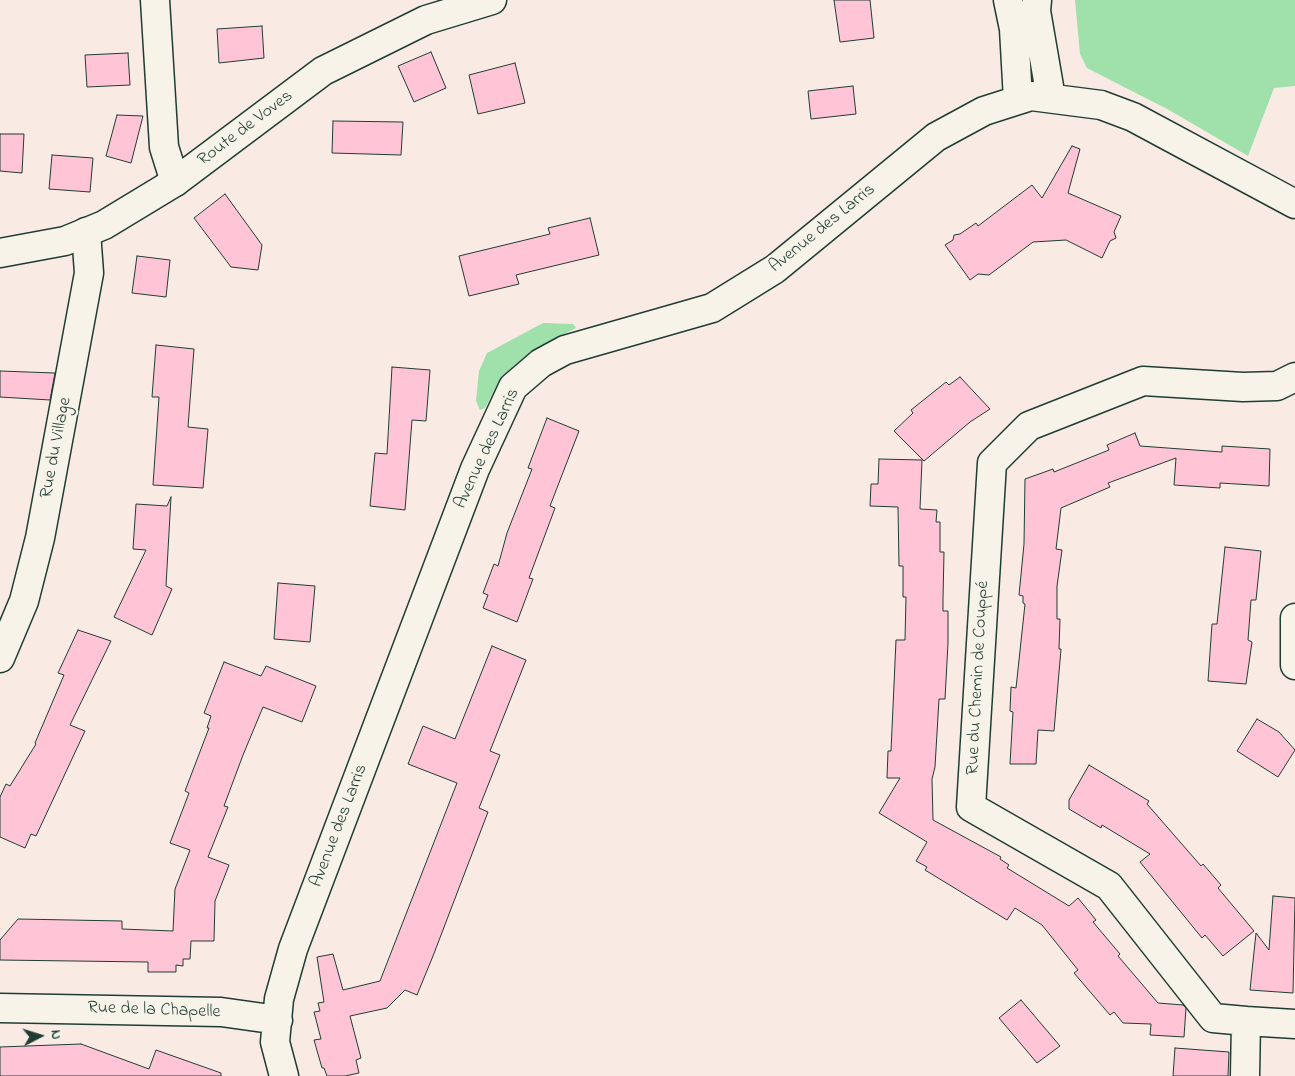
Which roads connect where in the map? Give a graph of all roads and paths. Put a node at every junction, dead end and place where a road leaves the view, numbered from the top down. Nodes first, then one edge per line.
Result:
1 (155, 0) edge
2 (492, 0) edge
3 (1008, 0) edge
4 (1037, 0) edge
5 (1033, 98) junction
6 (175, 182) junction
7 (1295, 204) edge
8 (86, 232) junction
9 (0, 253) edge
10 (1295, 378) edge
11 (1295, 618) edge
12 (0, 658) edge
13 (1295, 665) edge
14 (0, 1008) edge
15 (278, 1020) junction
16 (1246, 1021) junction
17 (1295, 1024) edge
18 (284, 1076) edge
19 (1245, 1076) edge

1 - 6 street
2 - 6 street, Route de Voves
3 - 5 street
4 - 5 street
5 - 7 street
5 - 15 street, Avenue des Larris
6 - 8 street, Route de Voves
8 - 9 street, Route de Voves
8 - 12 street, Rue du Village
10 - 16 street, Rue du Chemin de Couppé
11 - 13 street
14 - 15 street, Rue de la Chapelle
15 - 18 street, Avenue des Larris
16 - 17 street
16 - 19 street

